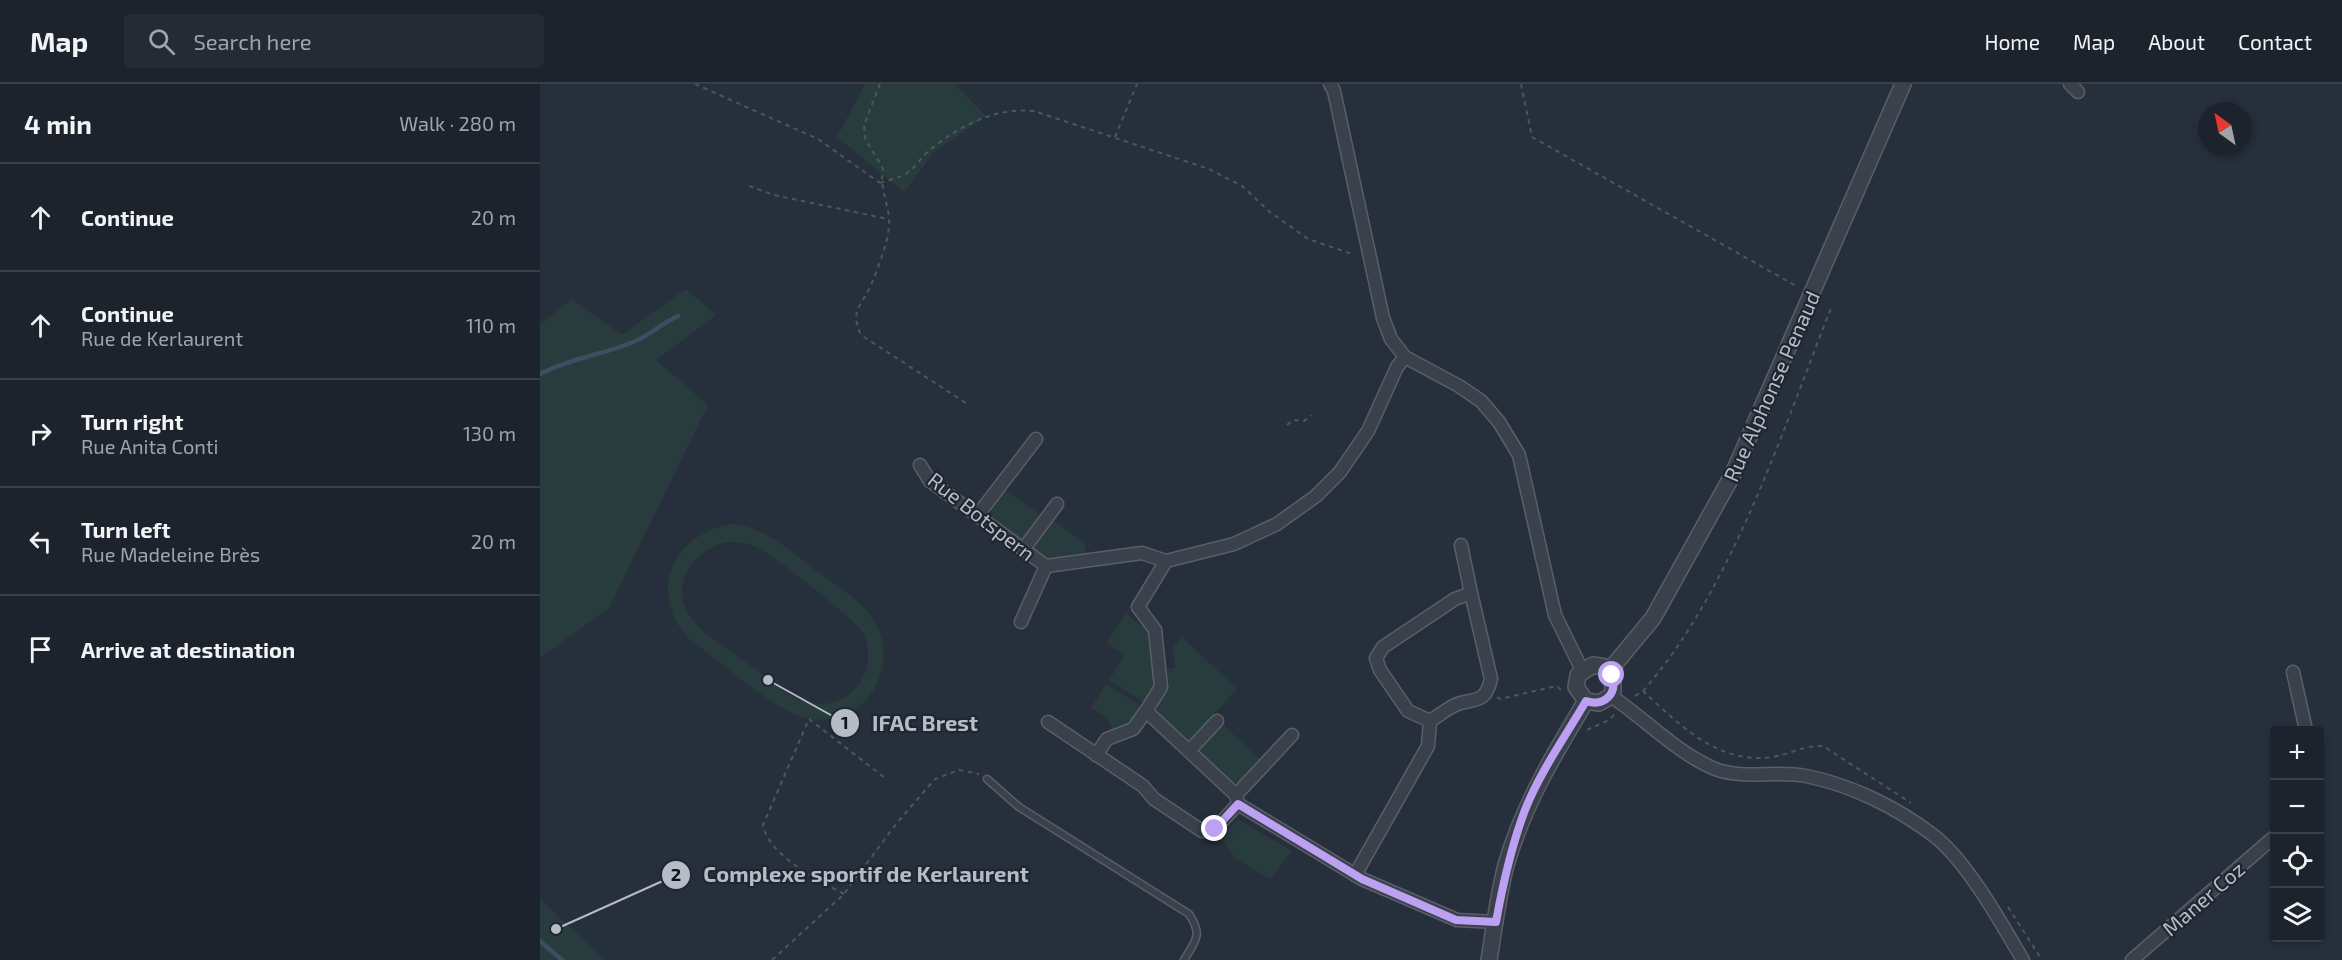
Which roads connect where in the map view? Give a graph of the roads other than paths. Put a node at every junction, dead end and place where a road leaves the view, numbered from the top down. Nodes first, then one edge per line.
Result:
1 (1330, 84) edge
2 (1903, 84) edge
3 (1405, 357) junction
4 (1036, 439) dead end
5 (920, 465) dead end
6 (1057, 504) dead end
7 (977, 516) junction
8 (1461, 545) dead end
9 (1023, 550) junction
10 (1166, 561) junction
11 (1046, 566) junction
12 (1471, 593) junction
13 (1021, 622) dead end
14 (1582, 670) junction
15 (1610, 671) junction
16 (2293, 672) dead end
17 (1612, 694) junction
18 (1586, 701) junction
19 (1146, 711) junction
20 (1216, 721) dead end
21 (1430, 721) junction
22 (1048, 722) dead end
23 (2305, 726) edge
24 (1292, 735) dead end
25 (1189, 751) junction
26 (1096, 754) junction
27 (987, 779) road end
28 (1237, 800) junction
29 (2270, 840) edge
30 (1355, 875) junction
31 (1496, 922) junction
32 (1184, 960) edge
33 (1489, 960) edge
34 (2023, 960) edge
35 (2132, 960) edge

1 - 3 street
2 - 15 street, Rue Alphonse Penaud
3 - 10 street, Rue Botspern
3 - 14 street
4 - 7 street
5 - 7 street, Rue Botspern
6 - 9 street
7 - 9 street, Rue Botspern
8 - 12 street
9 - 11 street, Rue Botspern
10 - 11 street, Rue Botspern
10 - 19 street
11 - 13 street, Rue Botspern
12 - 21 street
12 - 21 street
14 - 15 street
14 - 18 street
15 - 17 street
16 - 23 street
17 - 18 street
17 - 34 street
18 - 31 street
19 - 25 street
19 - 26 street
20 - 25 street
21 - 30 street
22 - 26 street
24 - 28 street
25 - 28 street
26 - 28 street
27 - 32 lane
28 - 30 street
29 - 35 street, Maner Coz
30 - 31 street
31 - 33 street

